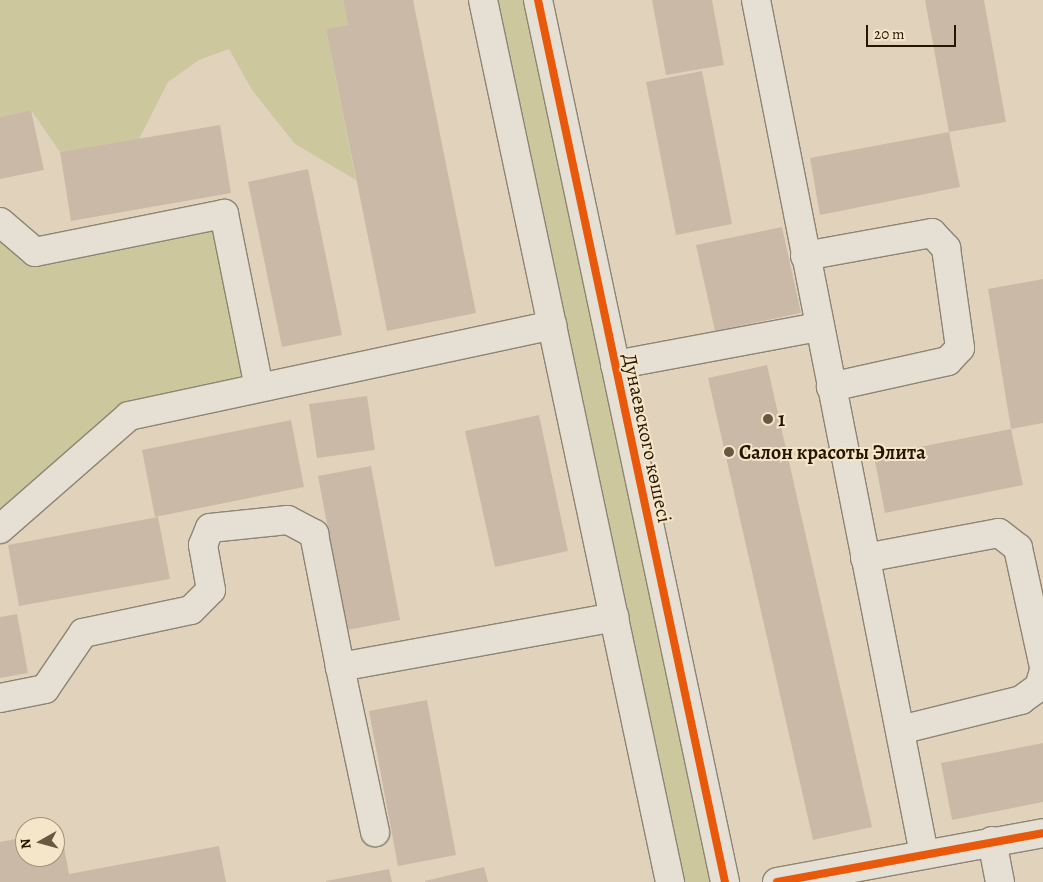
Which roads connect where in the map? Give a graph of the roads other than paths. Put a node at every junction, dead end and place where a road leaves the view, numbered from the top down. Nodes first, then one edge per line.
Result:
1 (483, 0) edge
2 (538, 0) edge
3 (756, 0) edge
4 (0, 222) edge
5 (805, 256) junction
6 (552, 326) junction
7 (819, 327) junction
8 (615, 364) junction
9 (259, 388) junction
10 (831, 388) junction
11 (0, 529) edge
12 (865, 558) junction
13 (614, 617) junction
14 (1043, 663) edge
15 (340, 667) junction
16 (1043, 674) edge
17 (0, 698) edge
18 (900, 730) junction
19 (375, 832) dead end
20 (1043, 833) edge
21 (992, 841) junction
22 (924, 854) junction
23 (670, 882) edge
24 (725, 882) edge
25 (777, 882) edge
26 (1000, 882) edge

1 - 6 street
2 - 8 street, Дунаевского көшесі
3 - 5 street
4 - 9 street
5 - 7 street
5 - 10 street
6 - 9 street
6 - 13 street
7 - 8 street
7 - 10 street
8 - 24 street, Дунаевского көшесі
9 - 11 street
10 - 12 street
12 - 14 street
12 - 18 street
13 - 15 street
13 - 23 street
15 - 17 street
15 - 19 street
16 - 18 street
18 - 22 street
20 - 21 street
21 - 22 street
21 - 26 street
22 - 25 street

